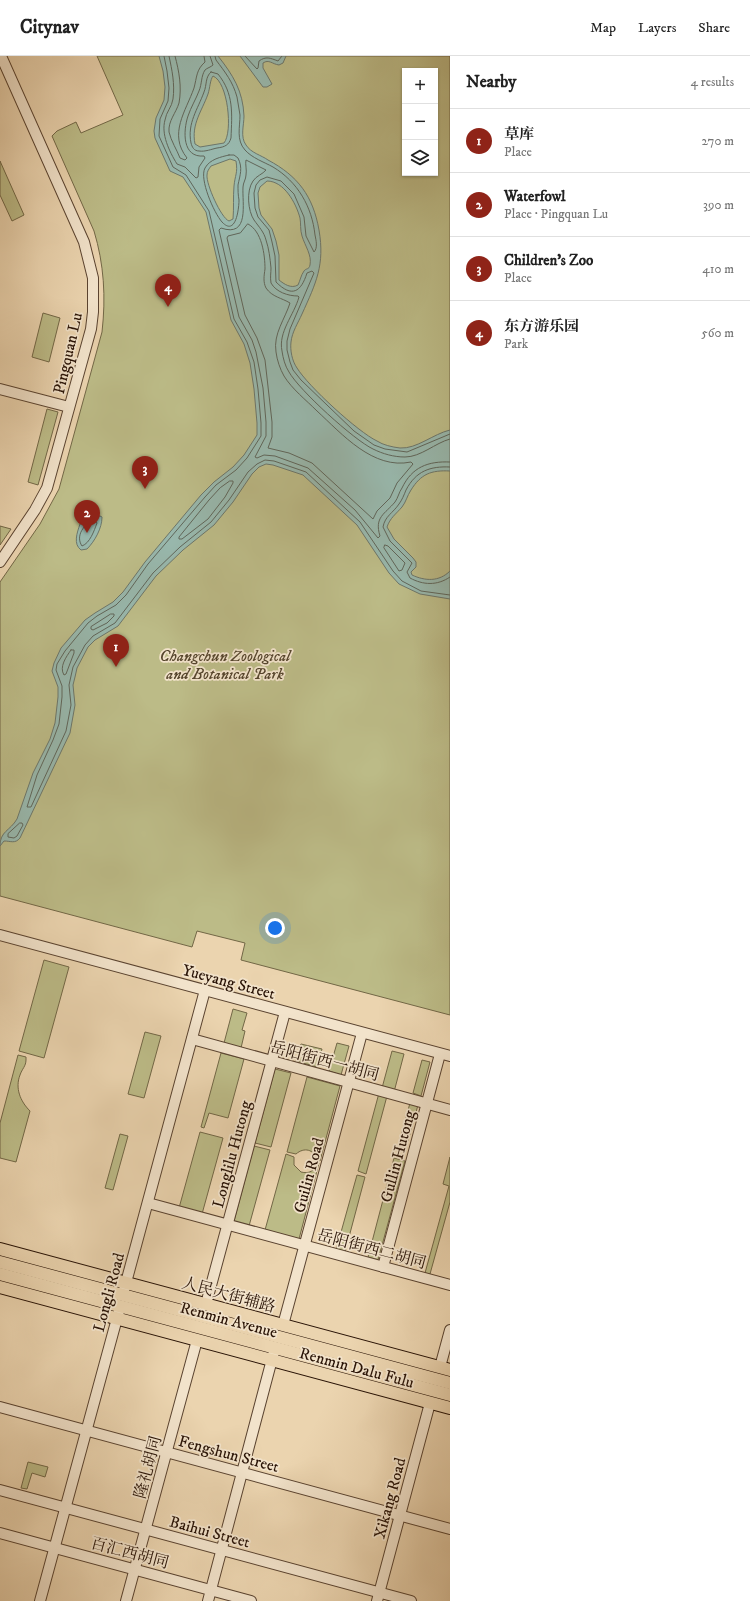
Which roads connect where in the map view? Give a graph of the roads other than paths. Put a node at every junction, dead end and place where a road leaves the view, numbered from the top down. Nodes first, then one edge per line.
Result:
1 (1, 56) edge
2 (0, 389) edge
3 (69, 407) junction
4 (0, 562) edge
5 (0, 935) edge
6 (205, 990) junction
7 (285, 1012) junction
8 (362, 1033) junction
9 (192, 1039) junction
10 (445, 1055) edge
11 (272, 1061) junction
12 (349, 1082) junction
13 (427, 1103) junction
14 (450, 1110) edge
15 (148, 1203) junction
16 (228, 1225) junction
17 (305, 1245) junction
18 (0, 1249) edge
19 (0, 1262) edge
20 (383, 1267) junction
21 (0, 1274) edge
22 (126, 1283) junction
23 (450, 1285) edge
24 (0, 1287) edge
25 (122, 1301) junction
26 (206, 1304) junction
27 (117, 1318) junction
28 (283, 1325) junction
29 (450, 1330) edge
30 (197, 1340) junction
31 (275, 1348) junction
32 (272, 1360) junction
33 (445, 1368) edge
34 (450, 1383) edge
35 (450, 1395) edge
36 (430, 1403) junction
37 (0, 1407) edge
38 (450, 1408) edge
39 (87, 1430) junction
40 (167, 1452) junction
41 (242, 1472) junction
42 (0, 1490) edge
43 (66, 1508) junction
44 (400, 1515) junction
45 (450, 1528) edge
46 (146, 1529) junction
47 (0, 1533) edge
48 (55, 1547) junction
49 (221, 1550) junction
50 (135, 1569) junction
51 (210, 1590) junction
52 (378, 1597) edge
53 (40, 1601) edge
54 (126, 1601) edge
55 (208, 1601) edge
56 (251, 1601) edge
57 (411, 1601) edge

1 - 3 street, Pingquan Lu
2 - 3 street
3 - 4 street, Pingquan Lu
5 - 6 street, Yueyang Street
6 - 7 street, Yueyang Street
6 - 9 street, Longli Road
7 - 8 street, Yueyang Street
7 - 11 street, Longlilu Hutong
8 - 10 street, Yueyang Street
8 - 12 street, Guilin Road
9 - 11 street, 岳阳街西一胡同
9 - 15 street, Longli Road
10 - 13 street, Gullin Hutong
11 - 12 street, 岳阳街西一胡同
11 - 16 street, Longlilu Hutong
12 - 13 street, 岳阳街西一胡同
12 - 17 street, Guilin Road
13 - 14 street, 岳阳街西一胡同
13 - 20 street, Gullin Hutong
15 - 16 street, 岳阳街西二胡同
15 - 22 street, Longli Road
16 - 17 street, 岳阳街西二胡同
16 - 26 street, Longlilu Hutong
17 - 20 street, 岳阳街西二胡同
17 - 28 street, Guilin Road
18 - 22 main road, 人民大街辅路
19 - 25 main road, Renmin Avenue
20 - 23 street, 岳阳街西二胡同
21 - 25 main road, Renmin Avenue
22 - 25 street, Longli Road
22 - 26 main road, 人民大街辅路
24 - 27 main road, Renmin Dalu Fulu
25 - 27 street, Longli Road
25 - 31 main road, Renmin Avenue
25 - 34 main road, Renmin Avenue
26 - 28 main road, 人民大街辅路
27 - 30 main road, Renmin Dalu Fulu
27 - 39 street, Longli Road
28 - 33 main road, 人民大街辅路
29 - 33 street
30 - 32 main road, Renmin Dalu Fulu
30 - 40 street, 隆礼胡同
31 - 32 street
31 - 35 main road, Renmin Avenue
32 - 36 main road, Renmin Dalu Fulu
32 - 41 street
36 - 38 main road, Renmin Dalu Fulu
36 - 44 street, Xikang Road
37 - 39 street, Fengshun Street
39 - 40 street, Fengshun Street
39 - 43 street, Longli Road
40 - 41 street, Fengshun Street
40 - 46 street, 隆礼胡同
41 - 44 street, Fengshun Street
41 - 49 street
42 - 43 street, Baihui Street
43 - 46 street, Baihui Street
43 - 48 street, Longli Road
44 - 45 street, Fengshun Street
44 - 52 street, Xikang Road
46 - 49 street, Baihui Street
46 - 50 street, 隆礼胡同
47 - 48 street, 百汇西胡同
48 - 50 street, 百汇西胡同
48 - 53 street, Longli Road
49 - 51 street
49 - 52 street, Baihui Street
50 - 51 street, 百汇西胡同
50 - 54 street, 隆礼胡同
51 - 55 street
51 - 56 street, 百汇西胡同
52 - 57 street, Baihui Street

